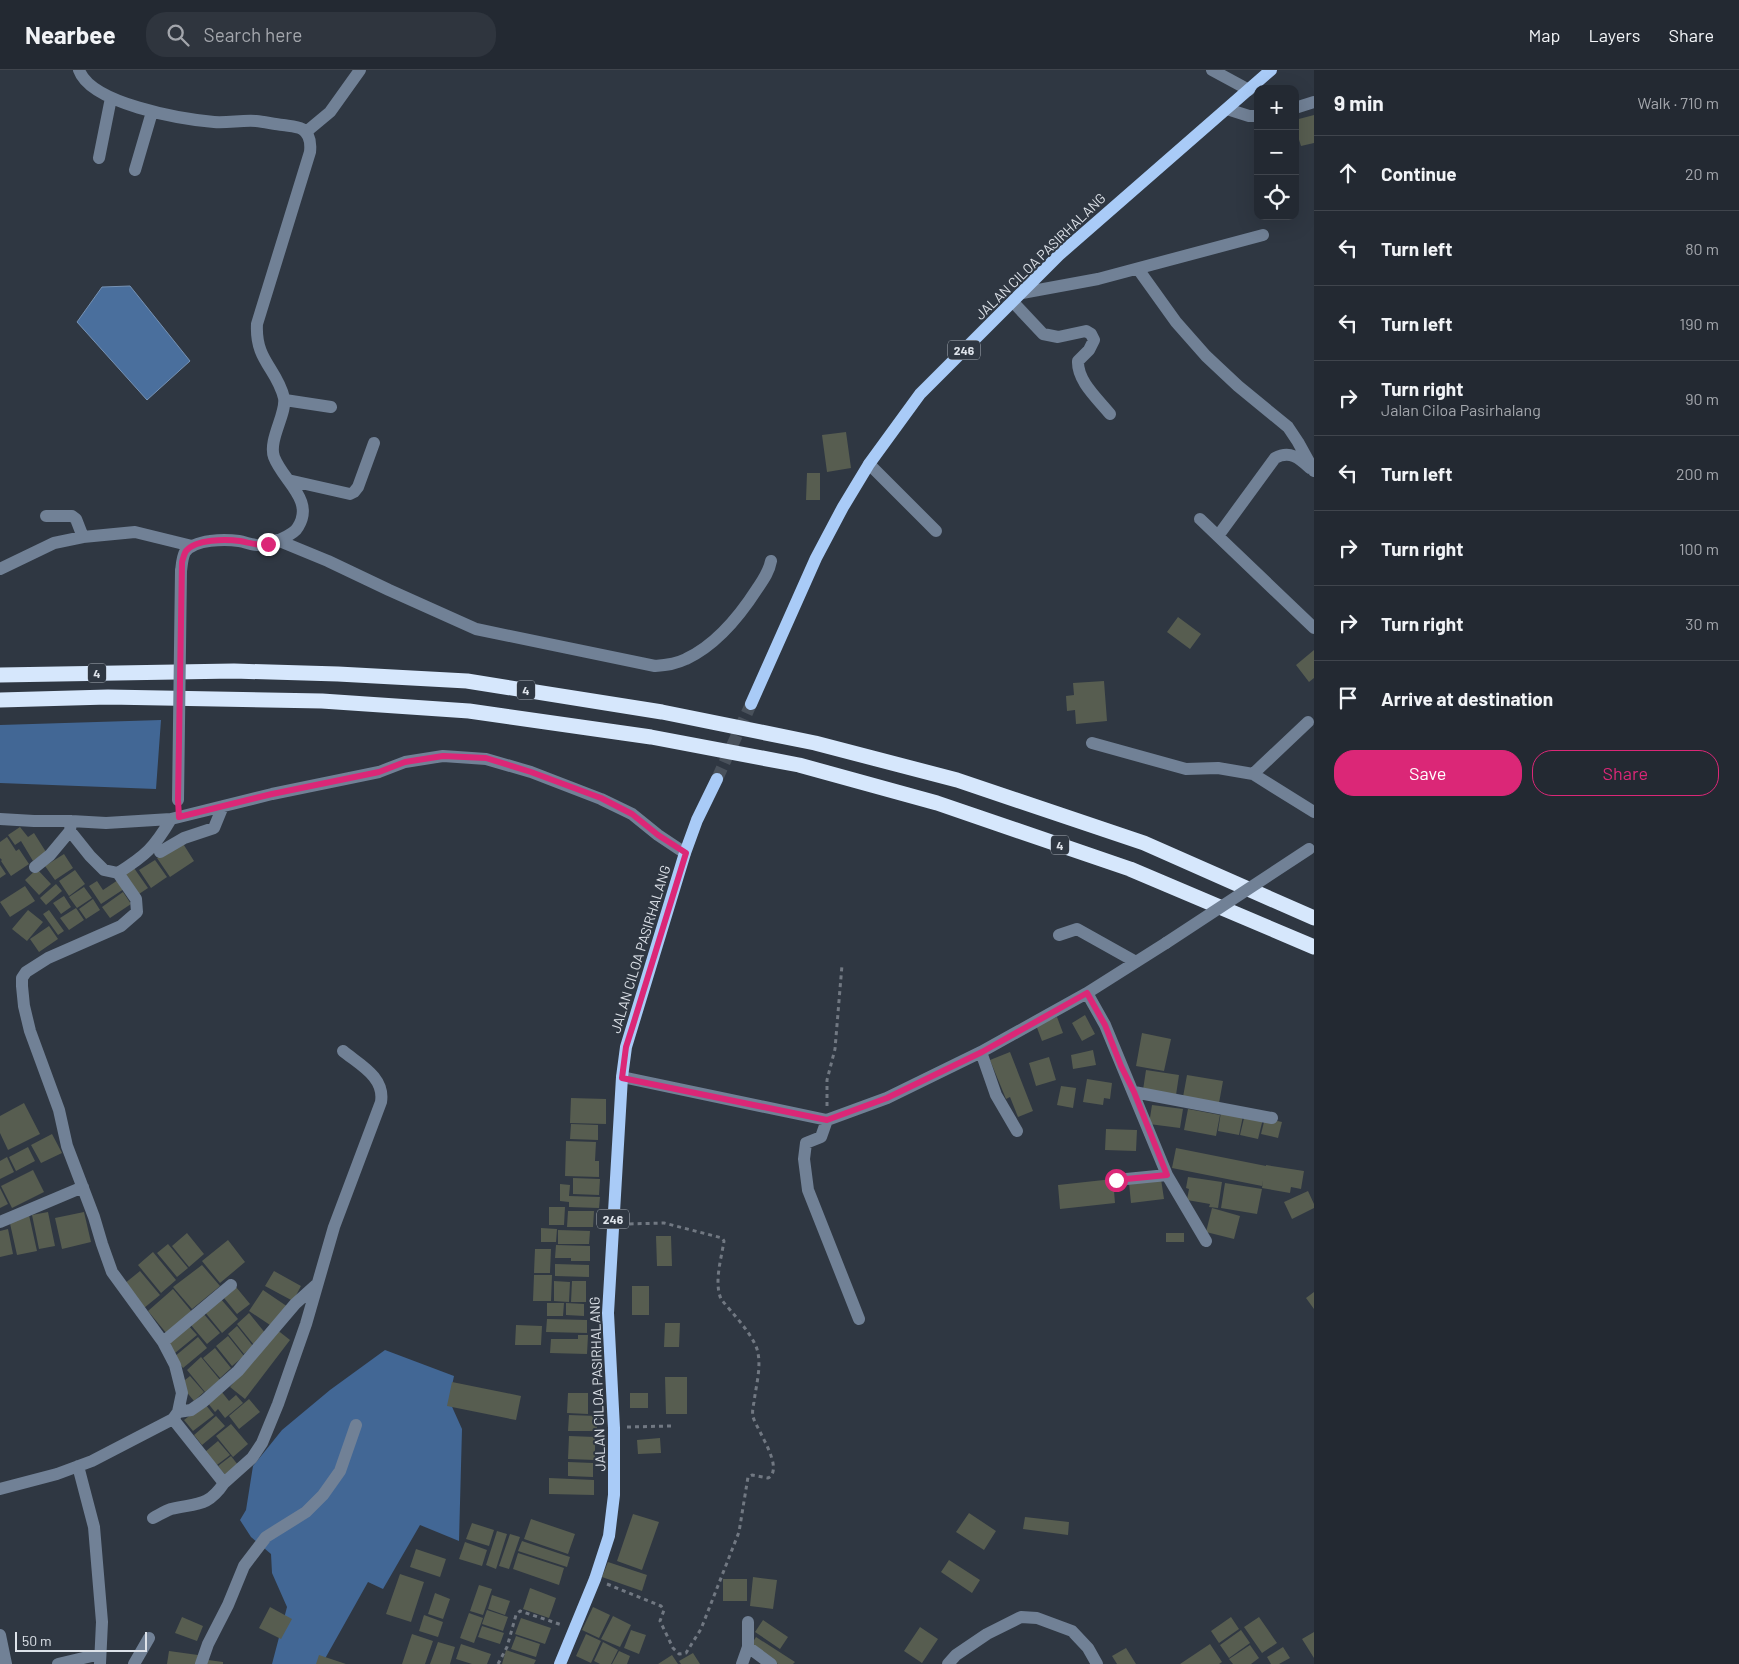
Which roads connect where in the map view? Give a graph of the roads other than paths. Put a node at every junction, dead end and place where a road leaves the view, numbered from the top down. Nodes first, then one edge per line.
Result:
1 (79, 70) edge
2 (360, 70) edge
3 (1212, 70) edge
4 (1271, 70) edge
5 (1249, 90) junction
6 (111, 98) junction
7 (1314, 102) edge
8 (1299, 107) edge
9 (1227, 109) junction
10 (152, 112) junction
11 (1254, 116) edge
12 (306, 132) junction
13 (99, 158) dead end
14 (135, 170) dead end
15 (1263, 236) dead end
16 (1138, 269) junction
17 (1018, 298) junction
18 (285, 400) junction
19 (331, 407) dead end
20 (1110, 414) dead end
21 (374, 443) dead end
22 (869, 464) junction
23 (1314, 471) edge
24 (288, 480) junction
25 (46, 516) dead end
26 (1200, 519) dead end
27 (936, 531) dead end
28 (1218, 536) junction
29 (83, 537) junction
30 (277, 540) junction
31 (192, 546) junction
32 (771, 562) dead end
33 (0, 568) edge
34 (1314, 628) edge
35 (0, 675) edge
36 (0, 700) edge
37 (751, 704) tunnel mouth
38 (1308, 722) dead end
39 (1092, 743) dead end
40 (1253, 774) junction
41 (716, 779) tunnel mouth
42 (223, 806) junction
43 (1314, 812) edge
44 (175, 818) junction
45 (0, 819) edge
46 (71, 826) junction
47 (1312, 847) edge
48 (160, 852) dead end
49 (686, 853) junction
50 (35, 867) dead end
51 (118, 872) junction
52 (1314, 918) edge
53 (1060, 935) dead end
54 (1314, 947) edge
55 (1136, 962) junction
56 (1087, 993) junction
57 (342, 1050) dead end
58 (982, 1052) junction
59 (622, 1078) junction
60 (1134, 1092) junction
61 (1272, 1118) dead end
62 (827, 1120) junction
63 (1017, 1131) dead end
64 (1167, 1175) junction
65 (1116, 1180) dead end
66 (83, 1187) junction
67 (0, 1222) edge
68 (1206, 1241) dead end
69 (231, 1285) dead end
70 (317, 1285) junction
71 (859, 1319) dead end
72 (163, 1342) junction
73 (176, 1416) junction
74 (356, 1425) dead end
75 (78, 1466) junction
76 (224, 1483) junction
77 (0, 1489) edge
78 (153, 1518) dead end
79 (748, 1622) dead end
80 (0, 1635) edge
81 (149, 1638) dead end
82 (748, 1647) junction
83 (100, 1659) edge
84 (6, 1664) edge
85 (58, 1664) edge
86 (134, 1664) edge
87 (201, 1664) edge
88 (560, 1664) edge
89 (742, 1664) edge
90 (771, 1664) edge
91 (948, 1664) edge
92 (1097, 1664) edge

1 - 6 street
2 - 12 street
3 - 5 street
4 - 5 main road, JALAN CILOA PASIRHALANG / 246
5 - 9 main road, JALAN CILOA PASIRHALANG / 246
6 - 10 street
6 - 13 street
7 - 8 street
9 - 11 street
9 - 17 main road, JALAN CILOA PASIRHALANG / 246
10 - 12 street
10 - 14 street
12 - 18 street
15 - 16 street
16 - 17 street
16 - 23 street
17 - 20 street
17 - 22 main road, JALAN CILOA PASIRHALANG / 246
18 - 19 street
18 - 24 street
21 - 24 street
22 - 27 street
22 - 37 main road, JALAN CILOA PASIRHALANG / 246
23 - 28 street
24 - 30 street
25 - 29 street
26 - 28 street
28 - 34 street
29 - 31 street
29 - 33 street
30 - 31 street
30 - 32 street
31 - 44 street, bridge
35 - 52 highway, 4
36 - 54 highway, 4
38 - 40 street
39 - 40 street
40 - 43 street
41 - 49 main road, JALAN CILOA PASIRHALANG / 246
42 - 44 street
42 - 48 street
42 - 49 street
44 - 46 street
44 - 51 street
45 - 46 street
46 - 50 street
46 - 51 street
47 - 55 street, bridge
49 - 59 main road, JALAN CILOA PASIRHALANG / 246
51 - 66 street
53 - 55 street
55 - 56 street
56 - 58 street
56 - 60 street
57 - 70 street
58 - 62 street
58 - 63 street
59 - 62 street
59 - 88 main road, JALAN CILOA PASIRHALANG / 246
60 - 61 street
60 - 64 street
62 - 71 street
64 - 65 street
64 - 68 street
66 - 67 street
66 - 72 street
69 - 72 street
70 - 73 street
70 - 76 street
72 - 73 street
73 - 75 street
73 - 76 street
74 - 87 street
75 - 77 street
75 - 83 street
76 - 78 street
79 - 82 street
80 - 84 street
81 - 86 street
82 - 89 street
82 - 90 street
83 - 85 street
91 - 92 street

